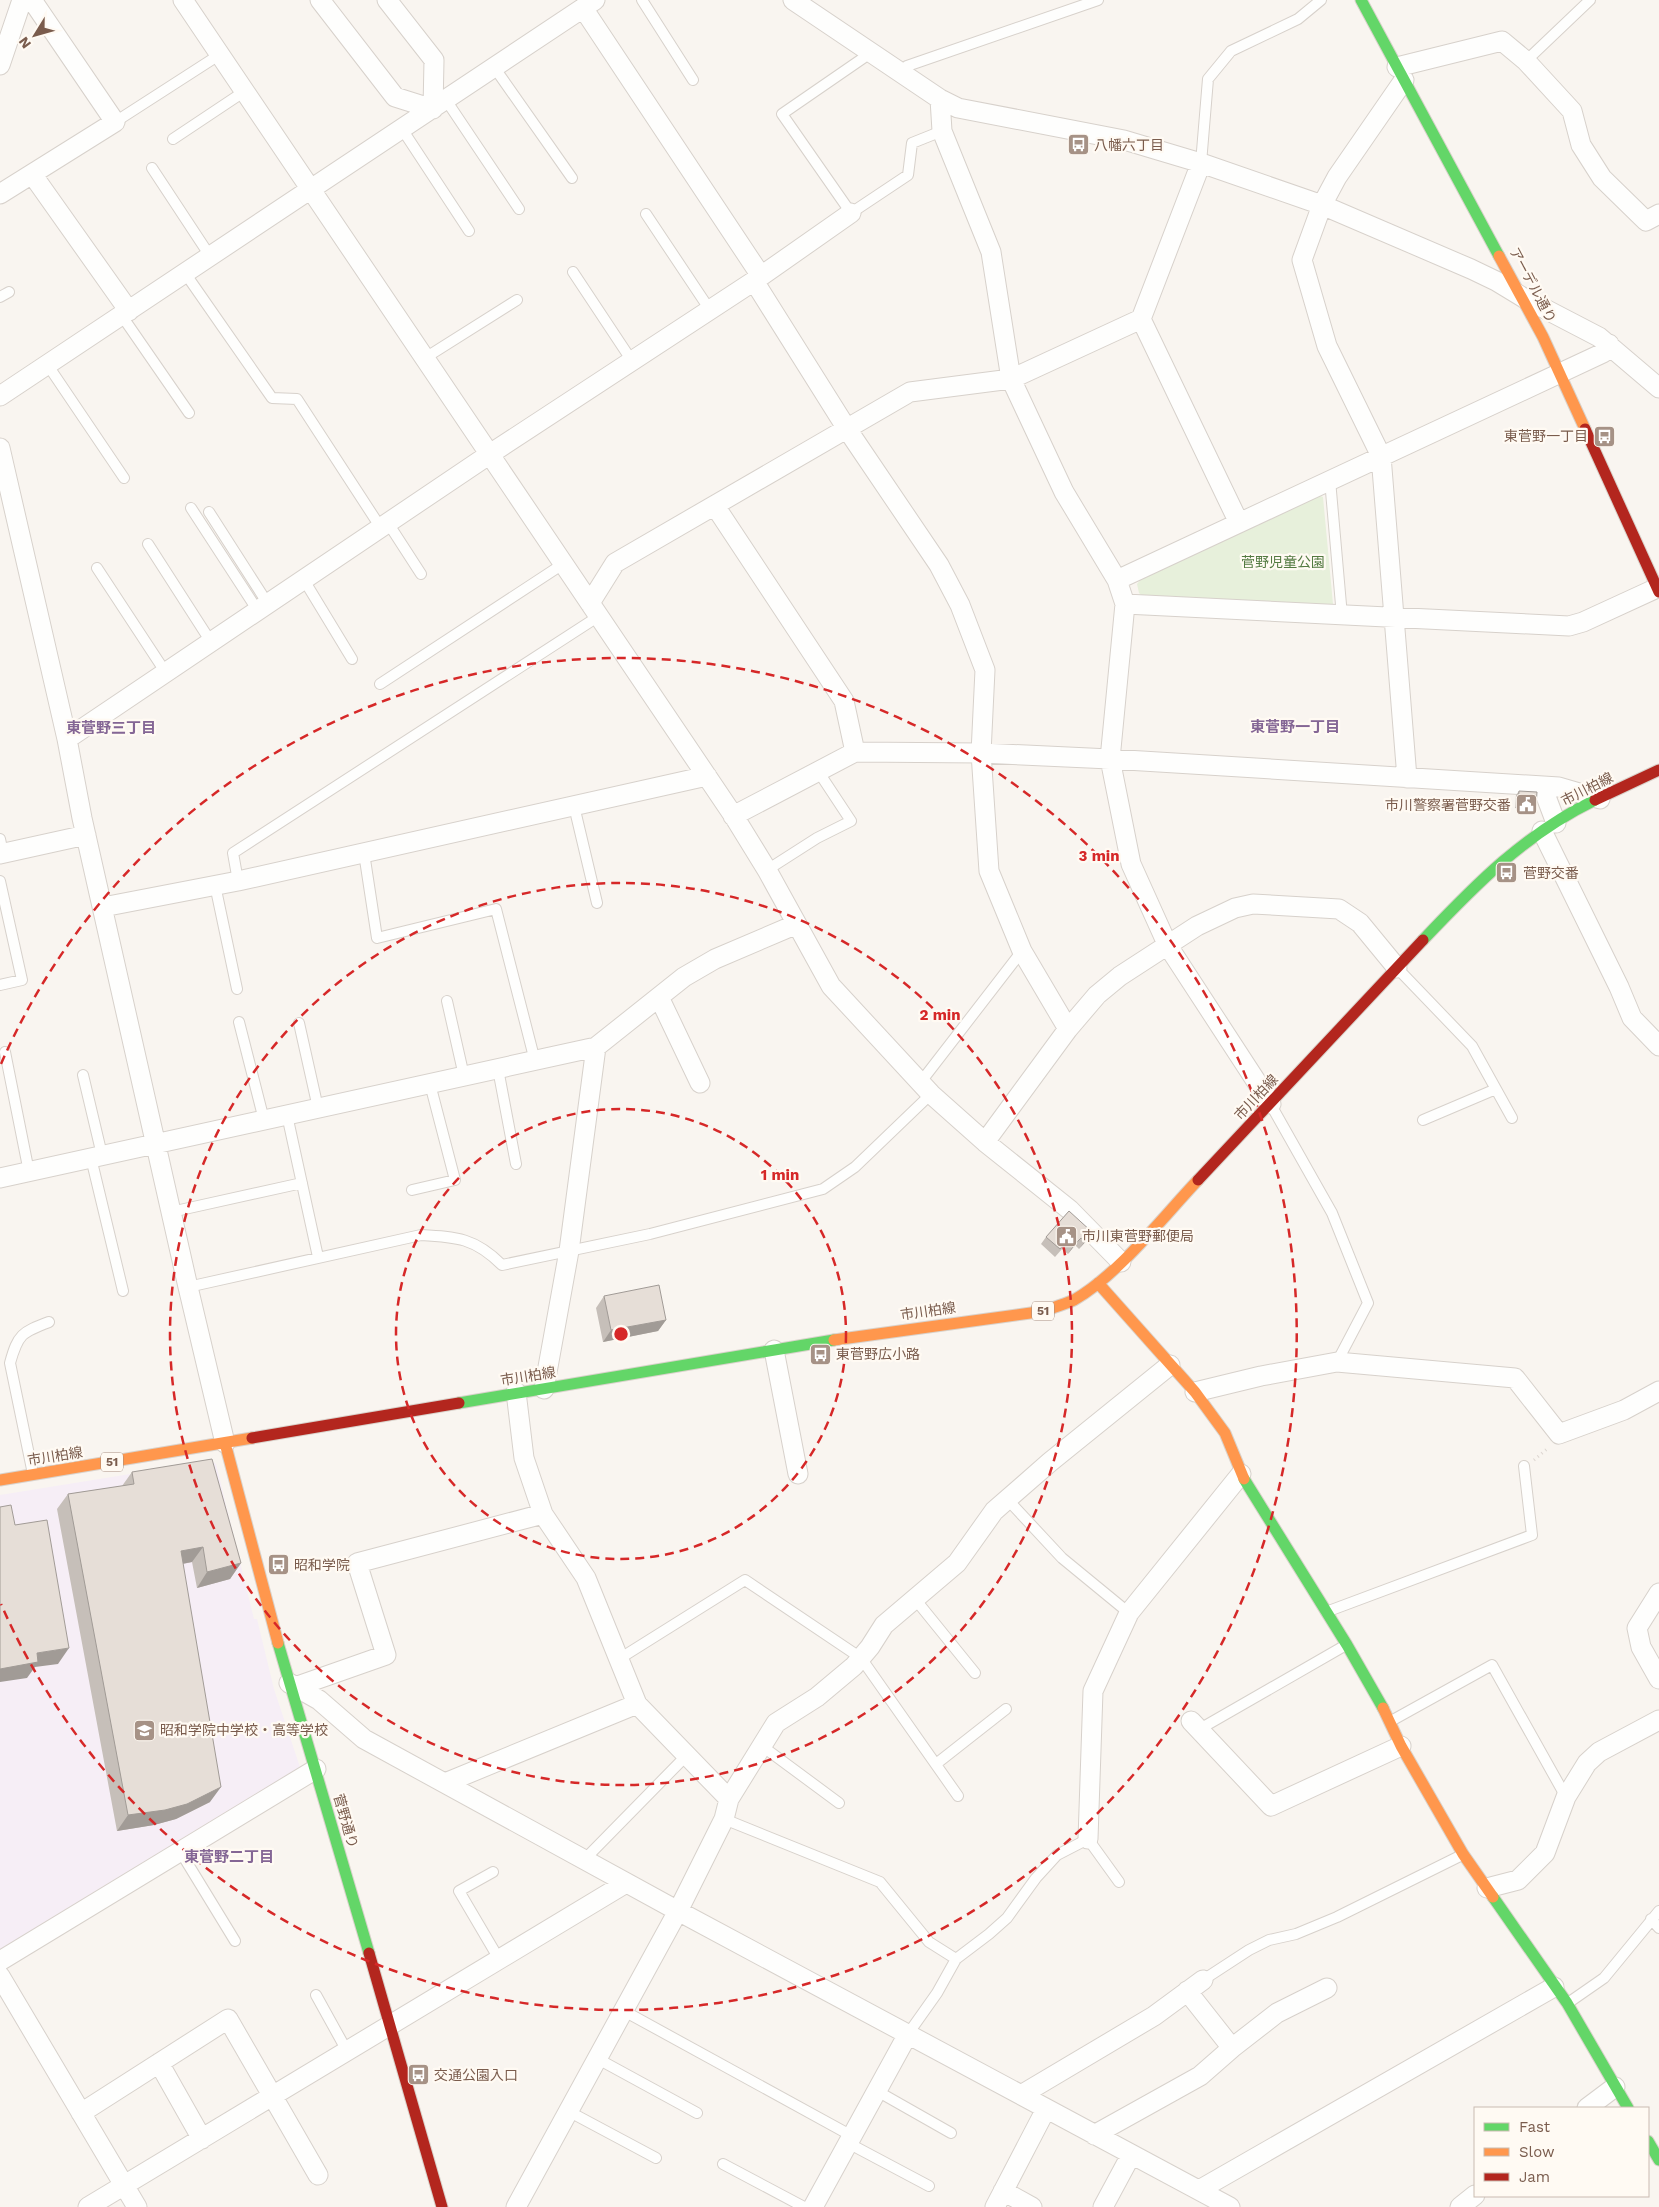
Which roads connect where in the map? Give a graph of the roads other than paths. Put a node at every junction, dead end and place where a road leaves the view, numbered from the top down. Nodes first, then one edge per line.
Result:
1 (22, 0) edge
2 (32, 0) edge
3 (183, 0) edge
4 (320, 0) edge
5 (387, 0) edge
6 (642, 0) edge
7 (793, 0) edge
8 (1098, 0) edge
9 (1321, 0) edge
10 (1361, 0) edge
11 (1590, 0) edge
12 (589, 4) edge
13 (872, 52) junction
14 (219, 55) junction
15 (1526, 60) junction
16 (0, 65) edge
17 (494, 67) junction
18 (900, 71) junction
19 (1401, 74) junction
20 (693, 80) dead end
21 (245, 91) junction
22 (940, 99) junction
23 (439, 104) junction
24 (115, 122) junction
25 (402, 129) junction
26 (942, 131) junction
27 (173, 139) dead end
28 (1201, 163) junction
29 (152, 168) dead end
30 (32, 174) junction
31 (572, 178) dead end
32 (311, 188) junction
33 (0, 194) edge
34 (1322, 205) junction
35 (519, 209) dead end
36 (851, 213) junction
37 (646, 214) dead end
38 (1659, 214) edge
39 (469, 231) dead end
40 (210, 256) junction
41 (573, 272) dead end
42 (185, 274) junction
43 (757, 278) junction
44 (1524, 298) junction
45 (517, 300) dead end
46 (710, 310) junction
47 (125, 313) junction
48 (1141, 319) junction
49 (1609, 344) junction
50 (424, 358) junction
51 (632, 361) junction
52 (47, 364) junction
53 (1560, 372) junction
54 (1011, 379) junction
55 (1659, 388) edge
56 (0, 396) edge
57 (188, 413) dead end
58 (847, 429) junction
59 (0, 448) edge
60 (490, 454) junction
61 (1381, 456) junction
62 (124, 478) dead end
63 (1330, 480) junction
64 (715, 506) junction
65 (191, 508) dead end
66 (209, 512) dead end
67 (8, 522) edge
68 (1238, 523) junction
69 (385, 525) junction
70 (148, 544) dead end
71 (563, 564) junction
72 (96, 568) dead end
73 (421, 574) dead end
74 (304, 580) junction
75 (1117, 580) junction
76 (1658, 590) edge
77 (1124, 604) junction
78 (264, 607) junction
79 (594, 610) junction
80 (1342, 616) junction
81 (1394, 618) junction
82 (211, 642) junction
83 (352, 659) dead end
84 (166, 673) junction
85 (380, 684) dead end
86 (67, 740) junction
87 (855, 752) junction
88 (981, 753) junction
89 (1110, 760) junction
90 (1659, 770) edge
91 (818, 771) junction
92 (707, 776) junction
93 (1407, 778) junction
94 (1542, 786) junction
95 (1600, 798) junction
96 (574, 806) junction
97 (733, 816) junction
98 (1549, 827) junction
99 (86, 835) junction
100 (1, 849) edge
101 (364, 853) junction
102 (767, 870) junction
103 (0, 881) edge
104 (238, 881) junction
105 (215, 886) junction
106 (597, 903) dead end
107 (103, 907) junction
108 (797, 924) junction
109 (1168, 946) junction
110 (1022, 951) junction
111 (1397, 968) junction
112 (0, 985) edge
113 (237, 989) dead end
114 (659, 997) junction
115 (447, 1001) dead end
116 (239, 1022) dead end
117 (300, 1023) dead end
118 (1068, 1029) junction
119 (1659, 1046) edge
120 (596, 1047) junction
121 (5, 1052) dead end
122 (535, 1061) junction
123 (498, 1069) junction
124 (83, 1075) dead end
125 (464, 1076) junction
126 (700, 1083) dead end
127 (430, 1084) junction
128 (1496, 1088) junction
129 (926, 1089) junction
130 (1271, 1104) junction
131 (318, 1108) junction
132 (287, 1115) junction
133 (1512, 1118) dead end
134 (264, 1120) junction
135 (1423, 1120) dead end
136 (985, 1142) junction
137 (156, 1144) junction
138 (96, 1157) junction
139 (516, 1164) dead end
140 (29, 1172) junction
141 (0, 1178) edge
142 (302, 1183) junction
143 (412, 1190) dead end
144 (171, 1212) junction
145 (569, 1251) junction
146 (318, 1257) junction
147 (1121, 1262) junction
148 (1098, 1283) junction
149 (188, 1287) junction
150 (123, 1291) dead end
151 (49, 1322) dead end
152 (774, 1350) junction
153 (1337, 1362) junction
154 (1170, 1365) junction
155 (544, 1388) junction
156 (1659, 1391) edge
157 (516, 1392) junction
158 (1195, 1392) junction
159 (225, 1443) junction
160 (1524, 1466) road end
161 (798, 1474) dead end
162 (1241, 1474) junction
163 (33, 1475) junction
164 (0, 1480) edge
165 (1008, 1500) junction
166 (543, 1514) junction
167 (1659, 1593) edge
168 (915, 1599) junction
169 (1326, 1612) junction
170 (1129, 1613) junction
171 (1347, 1645) junction
172 (861, 1658) junction
173 (619, 1659) junction
174 (975, 1673) dead end
175 (1659, 1679) edge
176 (292, 1685) junction
177 (637, 1704) junction
178 (1006, 1709) dead end
179 (1659, 1720) edge
180 (1390, 1721) junction
181 (1194, 1726) joint
182 (762, 1746) junction
183 (1401, 1746) junction
184 (686, 1756) junction
185 (936, 1764) junction
186 (316, 1769) junction
187 (445, 1783) junction
188 (958, 1796) dead end
189 (1566, 1797) junction
190 (729, 1799) junction
191 (839, 1803) dead end
192 (724, 1818) junction
193 (1088, 1839) junction
194 (180, 1851) junction
195 (1463, 1854) junction
196 (584, 1860) junction
197 (493, 1872) dead end
198 (1120, 1882) dead end
199 (626, 1883) junction
200 (1487, 1888) junction
201 (678, 1911) junction
202 (1659, 1911) edge
203 (1651, 1920) junction
204 (1659, 1928) edge
205 (235, 1940) dead end
206 (499, 1959) junction
207 (956, 1959) junction
208 (0, 1961) edge
209 (0, 1976) edge
210 (1203, 1980) joint
211 (1554, 1987) junction
212 (1327, 1988) dead end
213 (1187, 1991) junction
214 (316, 1995) dead end
215 (1567, 2003) junction
216 (624, 2011) junction
217 (388, 2026) junction
218 (908, 2034) junction
219 (1232, 2048) junction
220 (347, 2051) junction
221 (598, 2059) junction
222 (159, 2063) junction
223 (1615, 2087) junction
224 (877, 2091) junction
225 (273, 2095) junction
226 (1020, 2095) junction
227 (1588, 2107) edge
228 (1627, 2107) edge
229 (1046, 2109) junction
230 (568, 2111) junction
231 (81, 2112) junction
232 (697, 2113) dead end
233 (951, 2133) dead end
234 (1094, 2134) junction
235 (202, 2138) junction
236 (850, 2139) junction
237 (1649, 2143) edge
238 (1132, 2154) junction
239 (656, 2158) dead end
240 (1659, 2160) edge
241 (723, 2164) dead end
242 (318, 2175) dead end
243 (124, 2185) junction
244 (929, 2186) dead end
245 (1199, 2190) junction
246 (1474, 2196) edge
247 (999, 2199) edge
248 (88, 2207) edge
249 (137, 2207) edge
250 (442, 2207) edge
251 (516, 2207) edge
252 (804, 2207) edge
253 (813, 2207) edge
254 (1032, 2207) edge
255 (1103, 2207) edge
256 (1230, 2207) edge
257 (1460, 2207) edge

1 - 16 street
2 - 24 street
3 - 14 street
4 - 23 street
5 - 23 street
6 - 20 lane
7 - 13 street
8 - 18 lane
9 - 28 lane
10 - 19 street, アーデル通り
11 - 15 lane
12 - 17 street
12 - 43 street
13 - 18 street
13 - 36 lane
14 - 21 street
14 - 24 lane
15 - 19 street
15 - 38 street
17 - 23 street
17 - 31 lane
18 - 22 street
19 - 34 street
19 - 44 street, アーデル通り
21 - 27 lane
21 - 32 street
22 - 26 street
22 - 28 street
23 - 25 street
23 - 35 lane
24 - 30 street
25 - 32 street
25 - 39 lane
26 - 36 lane
26 - 54 street
28 - 34 street
28 - 48 street
29 - 40 lane
30 - 33 street
30 - 47 street
32 - 40 street
32 - 50 street
34 - 44 street
34 - 61 street
36 - 43 street
37 - 46 lane
40 - 42 street
41 - 51 lane
42 - 47 street
42 - 69 lane
43 - 46 street
43 - 58 street
44 - 49 street
44 - 53 street, アーデル通り
45 - 50 lane
46 - 51 street
47 - 52 street
47 - 57 lane
48 - 54 street
48 - 68 street
49 - 53 street
49 - 55 street
50 - 60 street
51 - 60 street
52 - 56 street
52 - 62 lane
53 - 61 street
53 - 76 street, アーデル通り
54 - 58 street
54 - 75 street
58 - 64 street
58 - 88 street
59 - 67 street
60 - 69 street
60 - 71 street
61 - 63 street
61 - 81 street
63 - 68 street
63 - 80 lane
64 - 79 street
64 - 87 street
65 - 78 lane
66 - 78 lane
67 - 86 street
68 - 75 street
69 - 73 lane
69 - 74 street
70 - 82 lane
71 - 79 street
71 - 85 lane
72 - 84 lane
74 - 78 street
74 - 83 lane
75 - 77 street
76 - 81 street
77 - 80 street
77 - 89 street
78 - 82 street
79 - 92 street
79 - 104 lane
80 - 81 street
81 - 93 street
82 - 84 street
84 - 86 street
86 - 99 street
87 - 88 street
87 - 91 street
88 - 89 street
88 - 110 street
89 - 93 street
89 - 109 street
90 - 95 street, 市川柏線 / 51
91 - 97 street
91 - 102 lane
92 - 96 street
92 - 97 street
93 - 94 street
94 - 95 street
94 - 98 street
95 - 98 street, 市川柏線 / 51
96 - 101 street
96 - 106 lane
97 - 102 street
98 - 111 street, 市川柏線 / 51
98 - 119 street
99 - 100 street
99 - 107 street
101 - 104 street
101 - 122 lane
102 - 108 street
103 - 112 lane
104 - 105 street
105 - 107 street
105 - 113 lane
107 - 137 street
108 - 114 street
108 - 129 street
109 - 111 street
109 - 118 street
109 - 130 street
110 - 118 street
110 - 129 lane
111 - 128 lane
111 - 130 street, 市川柏線 / 51
114 - 120 street
114 - 126 street
115 - 125 lane
116 - 134 lane
117 - 131 lane
118 - 136 street
120 - 122 street
120 - 145 street
121 - 140 lane
122 - 123 street
123 - 125 street
123 - 139 lane
124 - 138 lane
125 - 127 street
127 - 131 street
127 - 143 lane
128 - 133 lane
128 - 135 lane
129 - 136 street
129 - 145 lane
130 - 147 street, 市川柏線 / 51
130 - 153 lane
131 - 132 street
132 - 134 street
132 - 142 lane
134 - 137 street
136 - 147 street
137 - 138 street
137 - 144 street
138 - 140 street
138 - 150 lane
140 - 141 street
142 - 144 lane
142 - 146 lane
144 - 149 street
145 - 146 lane
145 - 155 street
146 - 149 lane
147 - 148 street, 市川柏線 / 51
148 - 152 street, 市川柏線 / 51
148 - 154 street
149 - 159 street
151 - 163 lane
152 - 155 street, 市川柏線 / 51
152 - 161 street
153 - 156 street
153 - 158 street
154 - 158 street
154 - 165 street
155 - 157 street, 市川柏線 / 51
157 - 159 street, 市川柏線 / 51
157 - 166 street
158 - 162 street
159 - 163 street, 市川柏線 / 51
159 - 176 street, 菅野通り
160 - 169 lane
162 - 169 street
162 - 170 street
163 - 164 street, 市川柏線 / 51
165 - 168 street
165 - 170 lane
166 - 173 street
166 - 176 street
167 - 175 street
168 - 172 street
168 - 174 lane
169 - 171 street
170 - 193 street
171 - 180 street
171 - 181 lane
172 - 173 lane
172 - 182 street
172 - 185 lane
173 - 177 street
176 - 186 street, 菅野通り
176 - 187 street
177 - 184 street
177 - 187 street
178 - 185 lane
179 - 189 street
180 - 183 street
180 - 189 lane
181 - 183 street
182 - 190 street
182 - 191 lane
183 - 195 street
184 - 190 street
184 - 196 lane
185 - 188 lane
186 - 194 street
186 - 217 street, 菅野通り
187 - 196 street
189 - 200 street
190 - 192 street
192 - 201 street
192 - 207 lane
193 - 198 lane
193 - 207 lane
194 - 205 lane
194 - 208 street
195 - 200 street
195 - 210 lane
196 - 199 street
197 - 206 lane
199 - 201 street
199 - 206 street
200 - 211 street
201 - 216 street
201 - 218 street
202 - 203 lane
203 - 204 lane
203 - 215 lane
206 - 217 street
207 - 218 lane
209 - 231 street
210 - 213 street
211 - 215 street
211 - 245 street
212 - 219 street
213 - 219 street
213 - 226 street
214 - 220 lane
215 - 223 street
216 - 221 street
216 - 236 lane
217 - 220 street
217 - 250 street, 菅野通り
218 - 224 street
218 - 226 street
219 - 234 street
220 - 225 street
221 - 230 street
221 - 232 lane
222 - 225 street
222 - 231 street
222 - 235 street
223 - 227 street
223 - 228 street
224 - 233 lane
224 - 236 street
225 - 235 street
225 - 242 street
226 - 229 street
229 - 234 street
229 - 247 street
230 - 239 lane
230 - 251 street
231 - 243 street
234 - 238 street
235 - 243 street
236 - 244 lane
236 - 253 street
237 - 240 street
238 - 245 street
238 - 255 street
241 - 252 lane
243 - 248 street
243 - 249 street
245 - 256 street
246 - 257 street
247 - 254 street

